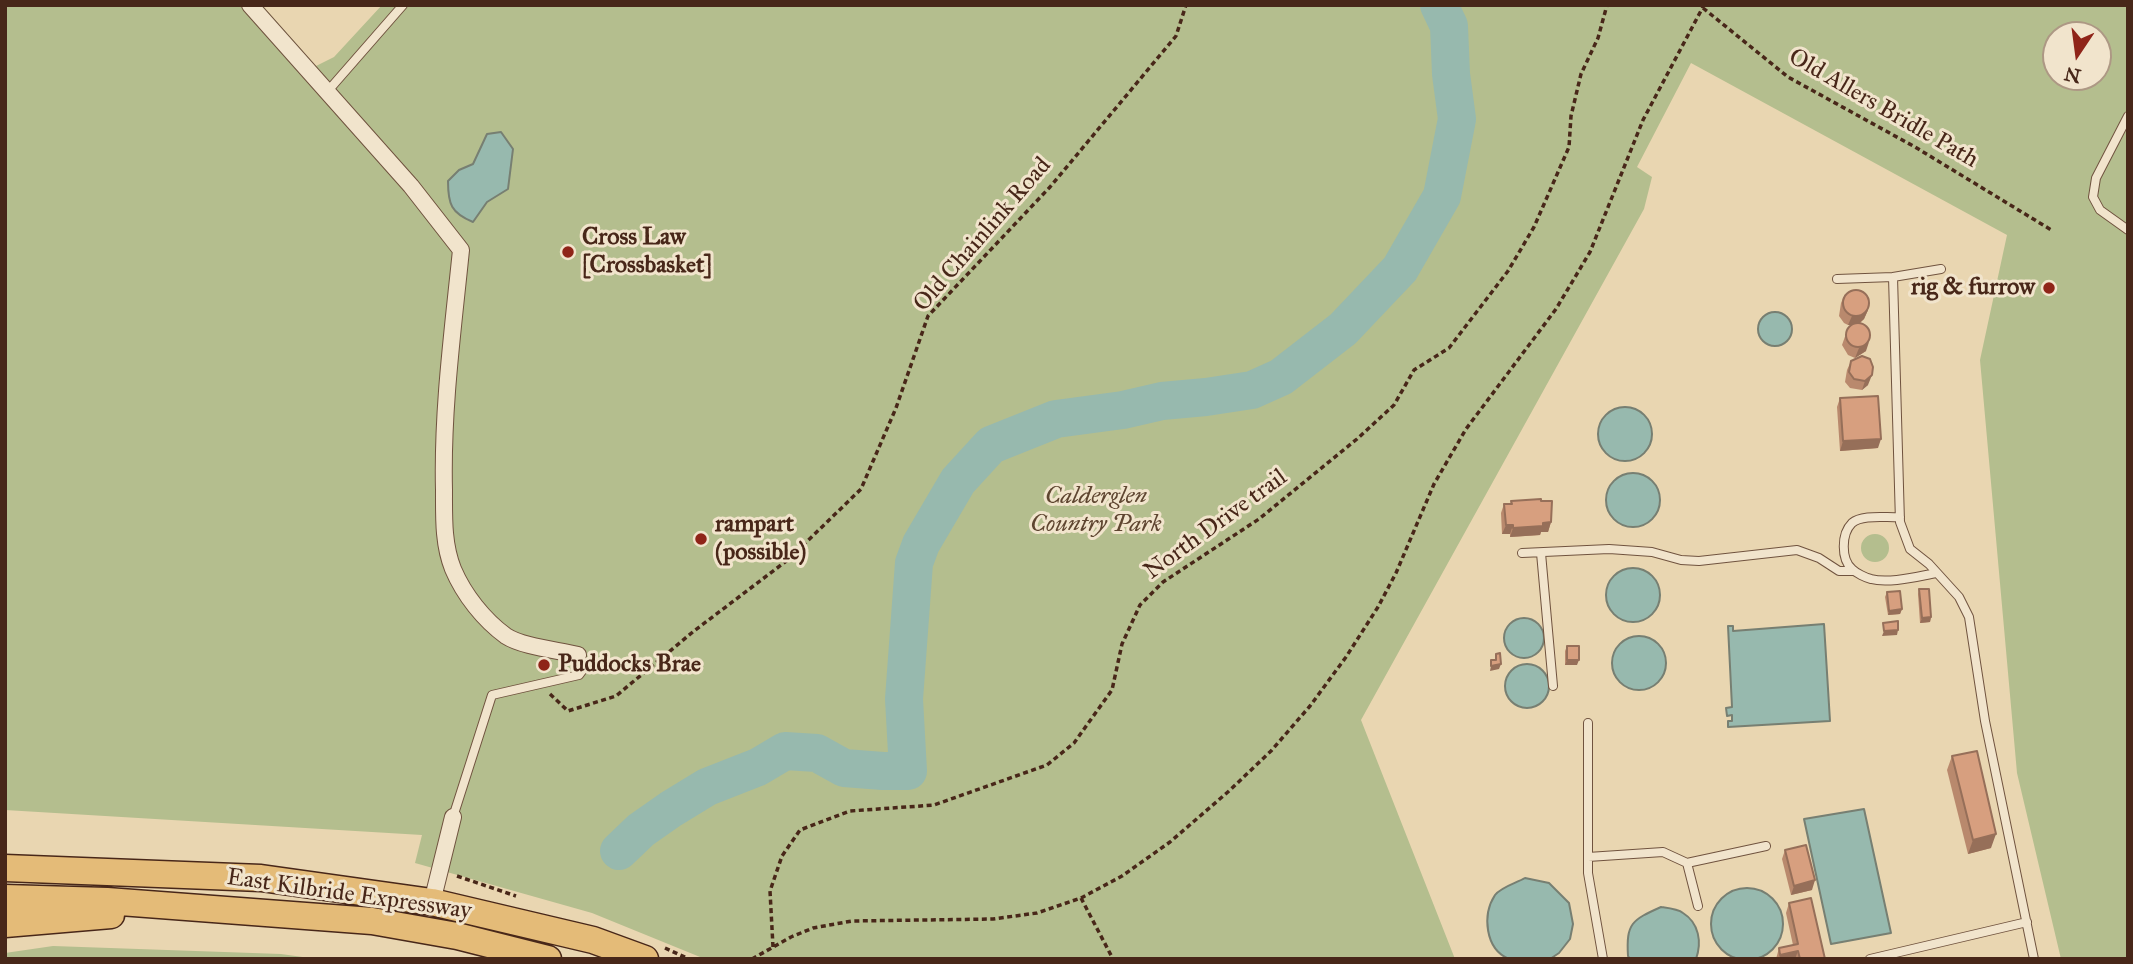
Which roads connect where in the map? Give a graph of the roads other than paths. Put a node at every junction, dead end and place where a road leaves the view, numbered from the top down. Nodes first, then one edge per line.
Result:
1 (250, 5) edge
2 (403, 5) edge
3 (327, 92) junction
4 (2128, 116) edge
5 (2128, 230) edge
6 (1941, 270) dead end
7 (1893, 277) junction
8 (1837, 279) dead end
9 (1900, 517) junction
10 (1522, 553) dead end
11 (1541, 553) junction
12 (1853, 570) junction
13 (1937, 573) junction
14 (578, 655) joint
15 (1553, 686) dead end
16 (1588, 723) dead end
17 (453, 817) joint
18 (1766, 846) dead end
19 (1588, 857) junction
20 (1687, 863) junction
21 (5, 868) edge
22 (5, 898) edge
23 (432, 902) junction
24 (1698, 906) dead end
25 (204, 907) junction
26 (2027, 922) junction
27 (5, 924) edge
28 (548, 959) edge
29 (645, 959) edge
30 (1603, 959) edge
31 (1870, 959) edge
32 (2034, 959) edge

1 - 3 street
2 - 3 lane
3 - 14 street
4 - 5 lane
6 - 7 lane
7 - 8 lane
7 - 9 lane
9 - 12 lane
9 - 13 lane
10 - 11 lane
11 - 12 lane
11 - 15 lane
12 - 13 lane
13 - 26 lane
14 - 17 lane
16 - 19 lane
17 - 23 street
18 - 20 lane
19 - 20 lane
19 - 30 lane
20 - 24 lane
21 - 23 highway, East Kilbride Expressway
22 - 25 highway, East Kilbride Expressway
23 - 29 highway, East Kilbride Expressway
25 - 27 highway
25 - 28 highway, East Kilbride Expressway
26 - 31 lane
26 - 32 lane

